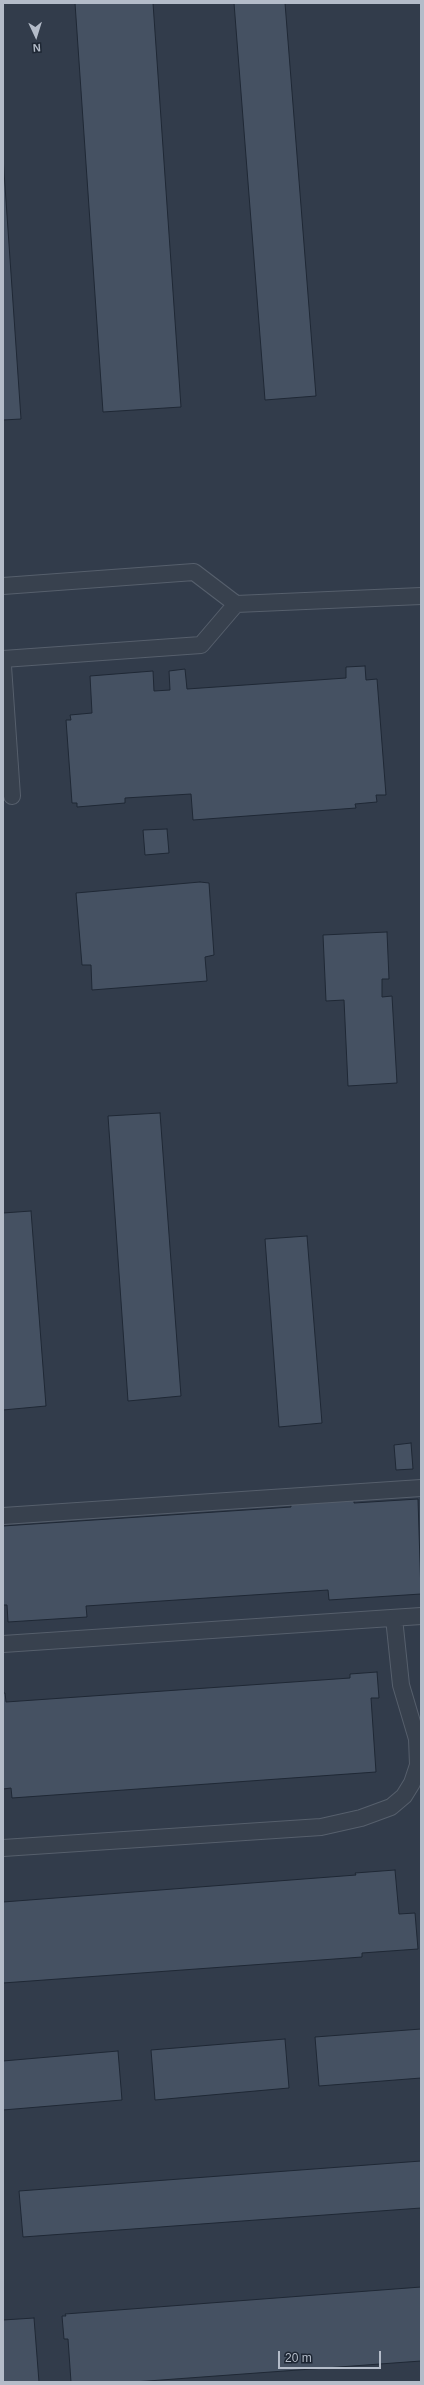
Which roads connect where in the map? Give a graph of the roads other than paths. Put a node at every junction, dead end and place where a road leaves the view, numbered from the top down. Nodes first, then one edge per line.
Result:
1 (3, 586) edge
2 (421, 596) edge
3 (236, 604) junction
4 (3, 659) edge
5 (3, 666) edge
6 (12, 796) dead end
7 (421, 1488) edge
8 (3, 1516) edge
9 (421, 1616) edge
10 (394, 1618) junction
11 (3, 1644) edge
12 (3, 1848) edge

1 - 3 lane
2 - 3 lane
3 - 4 lane
5 - 6 lane
7 - 8 lane
9 - 10 lane
10 - 11 lane
10 - 12 lane

